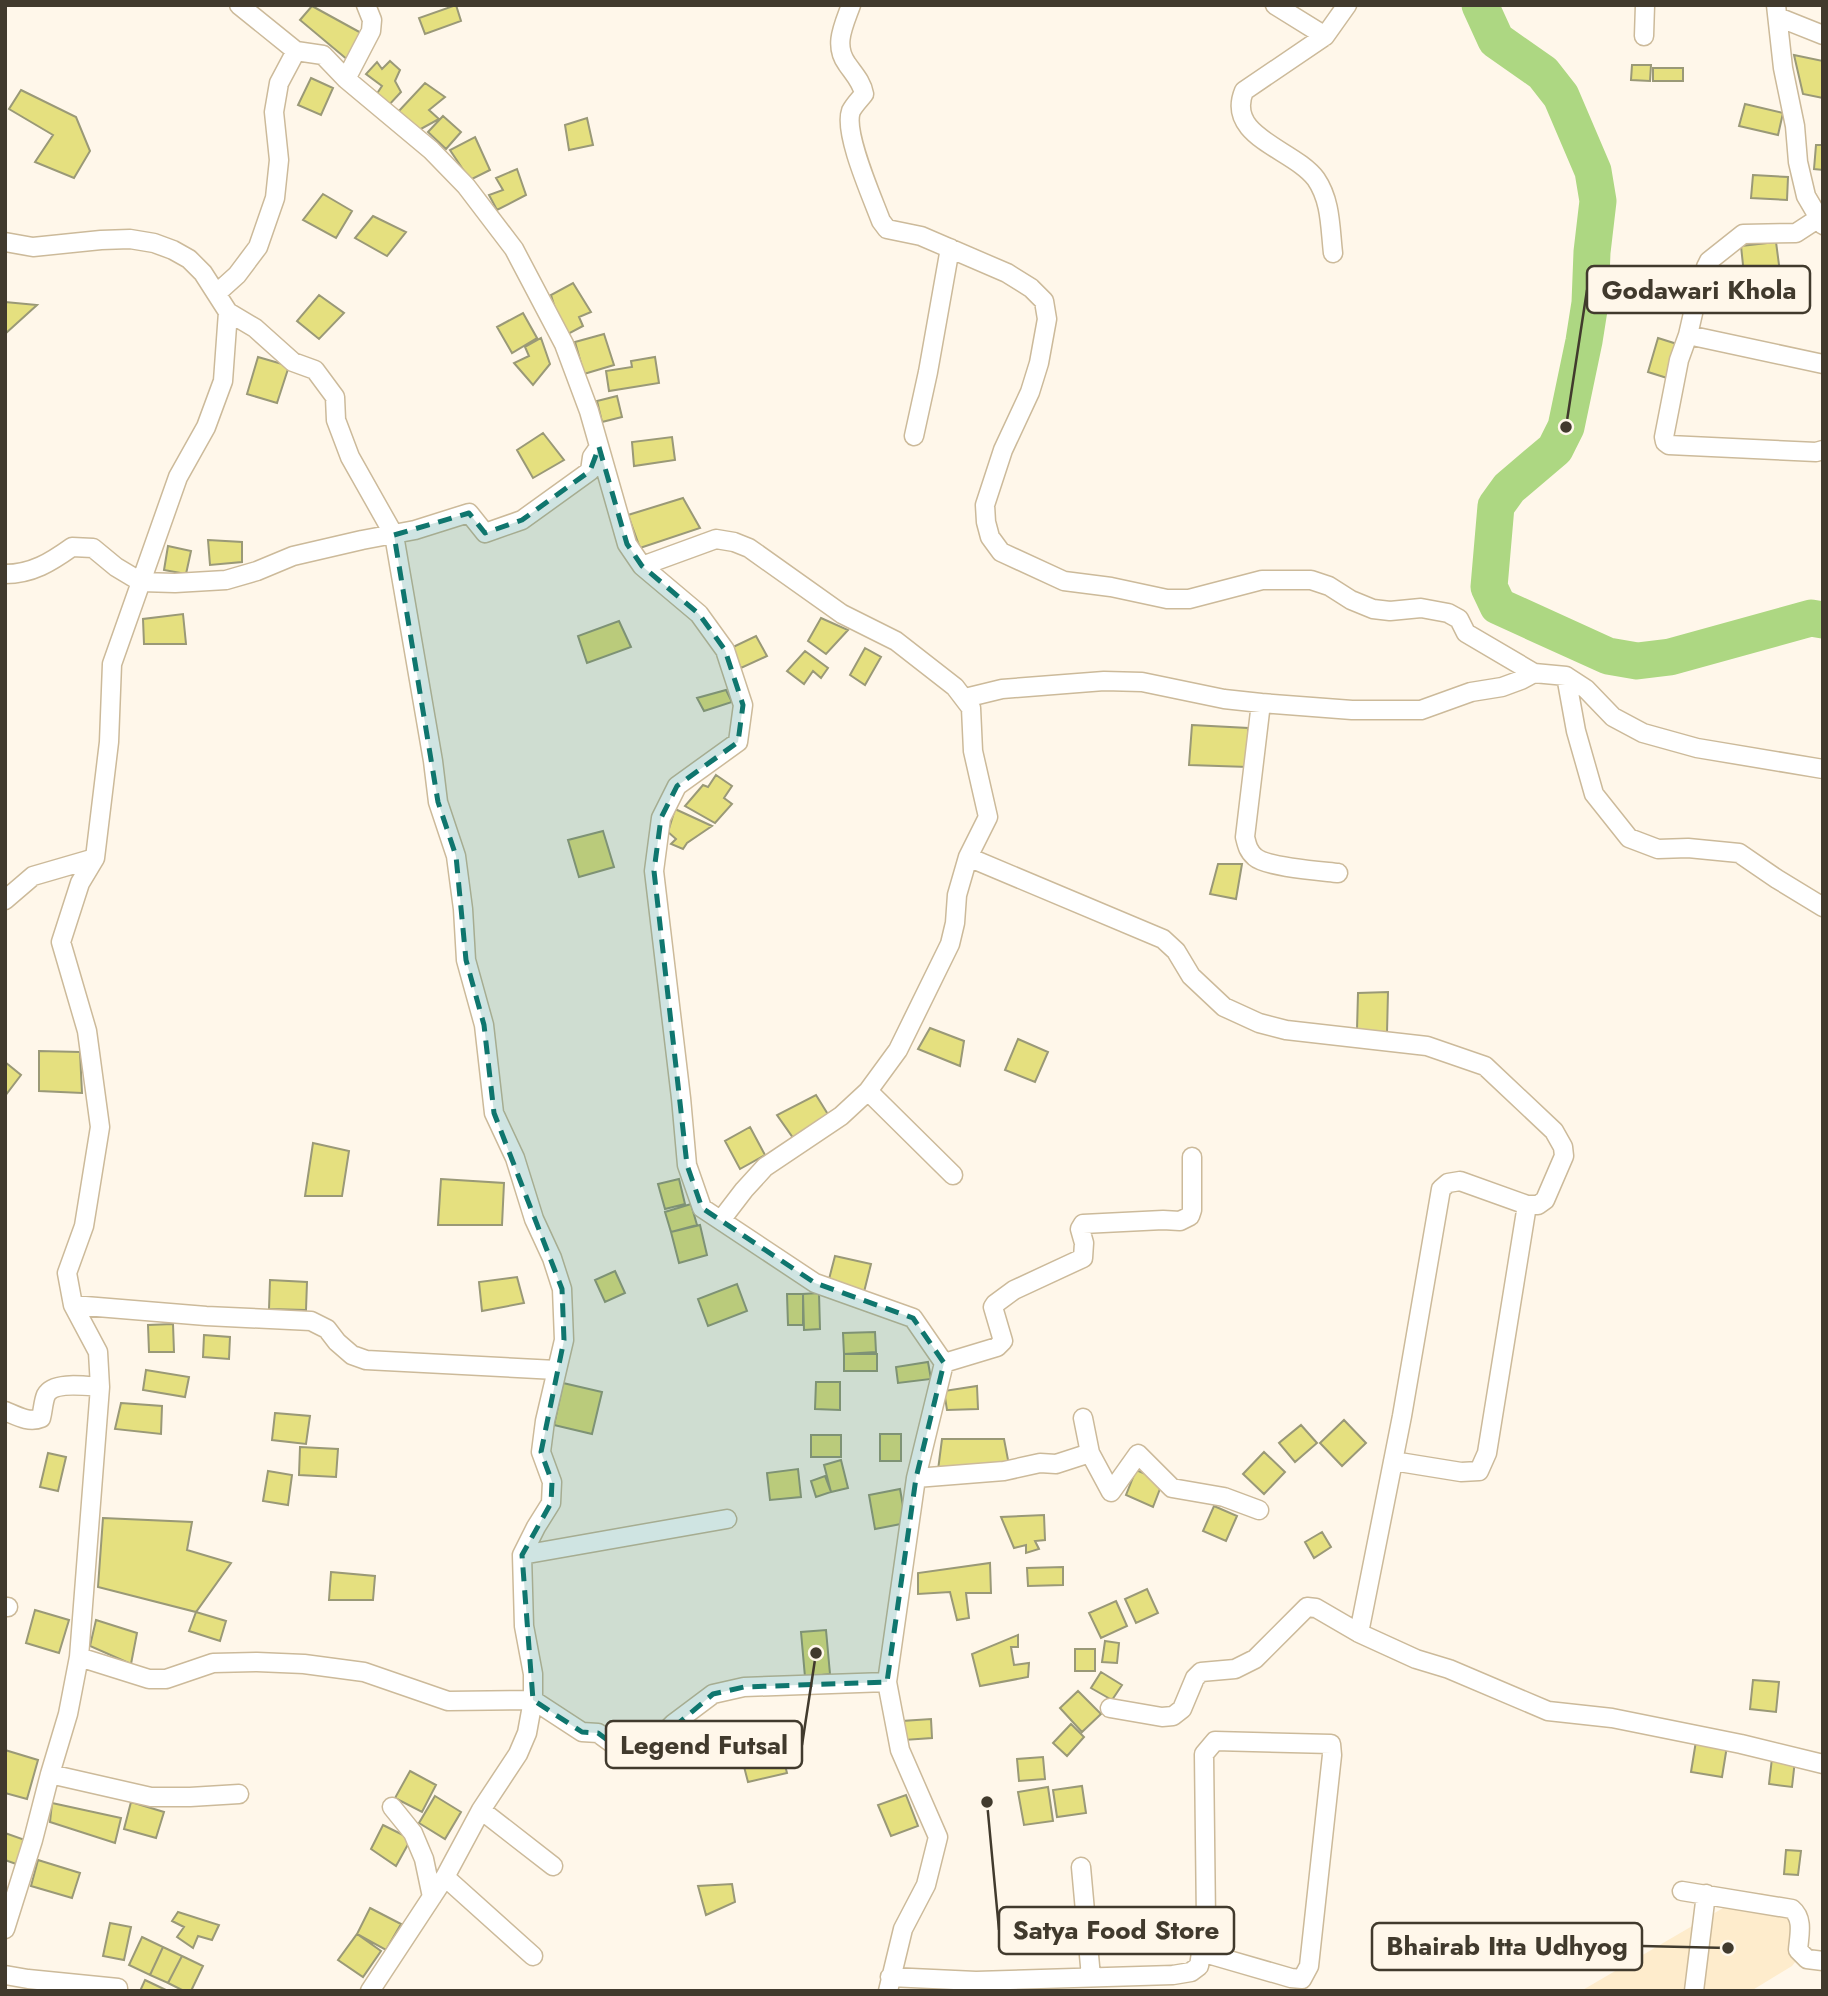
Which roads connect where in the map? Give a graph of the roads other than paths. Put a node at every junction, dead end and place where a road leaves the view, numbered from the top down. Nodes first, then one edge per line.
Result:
1 (239, 5) edge
2 (366, 5) edge
3 (851, 5) edge
4 (1275, 5) edge
5 (1347, 5) edge
6 (1644, 5) edge
7 (1777, 11) edge
8 (1823, 35) edge
9 (1325, 36) junction
10 (1644, 36) dead end
11 (296, 51) junction
12 (346, 79) junction
13 (1821, 222) edge
14 (5, 242) edge
15 (950, 248) junction
16 (1333, 253) dead end
17 (217, 293) junction
18 (228, 312) junction
19 (1688, 335) junction
20 (1823, 364) edge
21 (914, 436) dead end
22 (599, 447) junction
23 (1823, 450) edge
24 (394, 535) junction
25 (642, 566) junction
26 (5, 575) edge
27 (141, 582) junction
28 (1534, 673) junction
29 (1566, 676) junction
30 (965, 698) junction
31 (1261, 703) junction
32 (1823, 769) edge
33 (968, 857) junction
34 (95, 858) junction
35 (1338, 873) dead end
36 (5, 900) edge
37 (1823, 907) edge
38 (868, 1091) junction
39 (1192, 1157) dead end
40 (954, 1174) dead end
41 (1527, 1205) junction
42 (721, 1220) junction
43 (73, 1305) junction
44 (944, 1363) junction
45 (556, 1370) junction
46 (100, 1387) junction
47 (5, 1412) edge
48 (1083, 1418) dead end
49 (1090, 1453) junction
50 (1393, 1461) junction
51 (916, 1478) junction
52 (1259, 1510) dead end
53 (727, 1519) dead end
54 (522, 1555) junction
55 (1359, 1633) junction
56 (79, 1657) junction
57 (887, 1682) junction
58 (533, 1700) junction
59 (1110, 1707) dead end
60 (1823, 1763) edge
61 (50, 1774) junction
62 (239, 1794) dead end
63 (392, 1807) dead end
64 (481, 1810) junction
65 (553, 1866) dead end
66 (1081, 1867) dead end
67 (445, 1877) junction
68 (1682, 1891) dead end
69 (1706, 1894) junction
70 (432, 1897) junction
71 (5, 1929) edge
72 (1201, 1952) junction
73 (533, 1956) dead end
74 (1823, 1961) edge
75 (5, 1975) edge
76 (1091, 1977) junction
77 (889, 1984) edge
78 (118, 1988) dead end
79 (370, 1991) edge
80 (1694, 1991) edge

1 - 11 street
2 - 12 street
3 - 15 street
4 - 9 street
5 - 9 street
6 - 10 street
7 - 8 street
7 - 13 street
9 - 16 street
11 - 12 street
11 - 17 street
12 - 22 street
13 - 19 street
14 - 17 street
15 - 21 street
15 - 28 street
17 - 18 street
18 - 24 street
18 - 27 street
19 - 20 street
19 - 23 street
22 - 24 street
22 - 25 street
24 - 27 street
24 - 45 street
25 - 30 street
25 - 42 street
26 - 27 street
27 - 34 street
28 - 29 street
28 - 31 street
29 - 32 street
29 - 37 street
30 - 31 street
30 - 33 street
31 - 35 street
33 - 38 street
33 - 41 street
34 - 36 street
34 - 43 street
38 - 40 street
38 - 42 street
39 - 44 street
41 - 50 street
41 - 50 street
42 - 44 street
43 - 45 street
43 - 46 street
44 - 51 street
45 - 54 street
46 - 47 street
46 - 56 street
48 - 49 street
49 - 51 street
49 - 52 street
50 - 55 street
51 - 57 street
53 - 54 street
54 - 58 street
55 - 59 street
55 - 60 street
56 - 58 street
56 - 61 street
57 - 58 street
57 - 77 street
58 - 64 street
61 - 62 street
61 - 71 street
63 - 70 street
64 - 65 street
64 - 67 street
66 - 76 street
67 - 70 street
67 - 73 street
68 - 69 street
69 - 74 street
69 - 80 street
70 - 79 street
72 - 72 street
72 - 76 street
75 - 78 street
76 - 77 street

